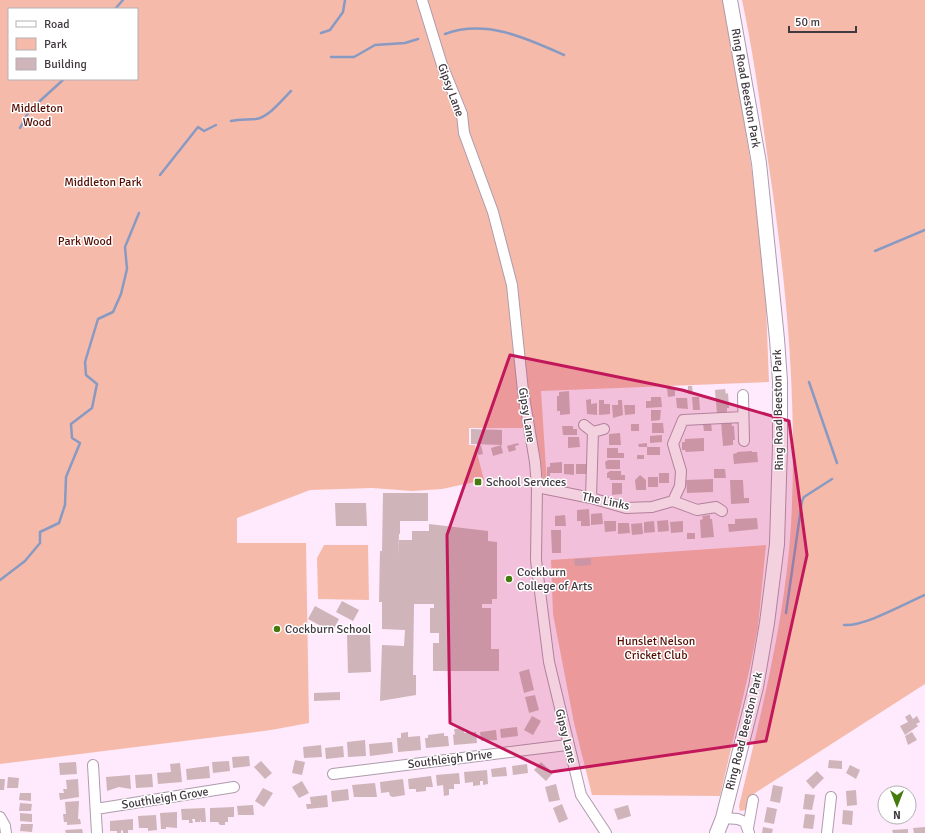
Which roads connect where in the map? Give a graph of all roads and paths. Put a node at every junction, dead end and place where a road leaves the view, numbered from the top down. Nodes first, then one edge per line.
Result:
1 (422, 0) edge
2 (730, 0) edge
3 (743, 395) dead end
4 (743, 417) junction
5 (584, 425) dead end
6 (604, 429) dead end
7 (593, 432) junction
8 (744, 440) dead end
9 (537, 487) junction
10 (591, 498) junction
11 (673, 500) junction
12 (718, 506) dead end
13 (568, 745) junction
14 (93, 765) dead end
15 (333, 774) dead end
16 (234, 787) dead end
17 (832, 797) dead end
18 (753, 800) dead end
19 (96, 809) junction
20 (0, 817) edge
21 (723, 818) junction
22 (749, 830) edge
23 (6, 833) edge
24 (97, 833) edge
25 (606, 833) edge
26 (717, 833) edge
27 (725, 833) edge
28 (826, 833) edge

1 - 9 street, Gipsy Lane
2 - 21 street, Ring Road Beeston Park
3 - 4 street
4 - 8 street
4 - 11 street
5 - 7 street
6 - 7 street
7 - 10 street
9 - 10 street, The Links
9 - 13 street, Gipsy Lane
10 - 11 street, The Links
11 - 12 street
13 - 15 street, Southleigh Drive
13 - 25 street, Gipsy Lane
14 - 19 street
16 - 19 street, Southleigh Grove
17 - 28 street
18 - 22 street
19 - 24 street
20 - 23 street
21 - 22 street
21 - 26 street, Ring Road Beeston Park
21 - 27 street, Ring Road Beeston Park

